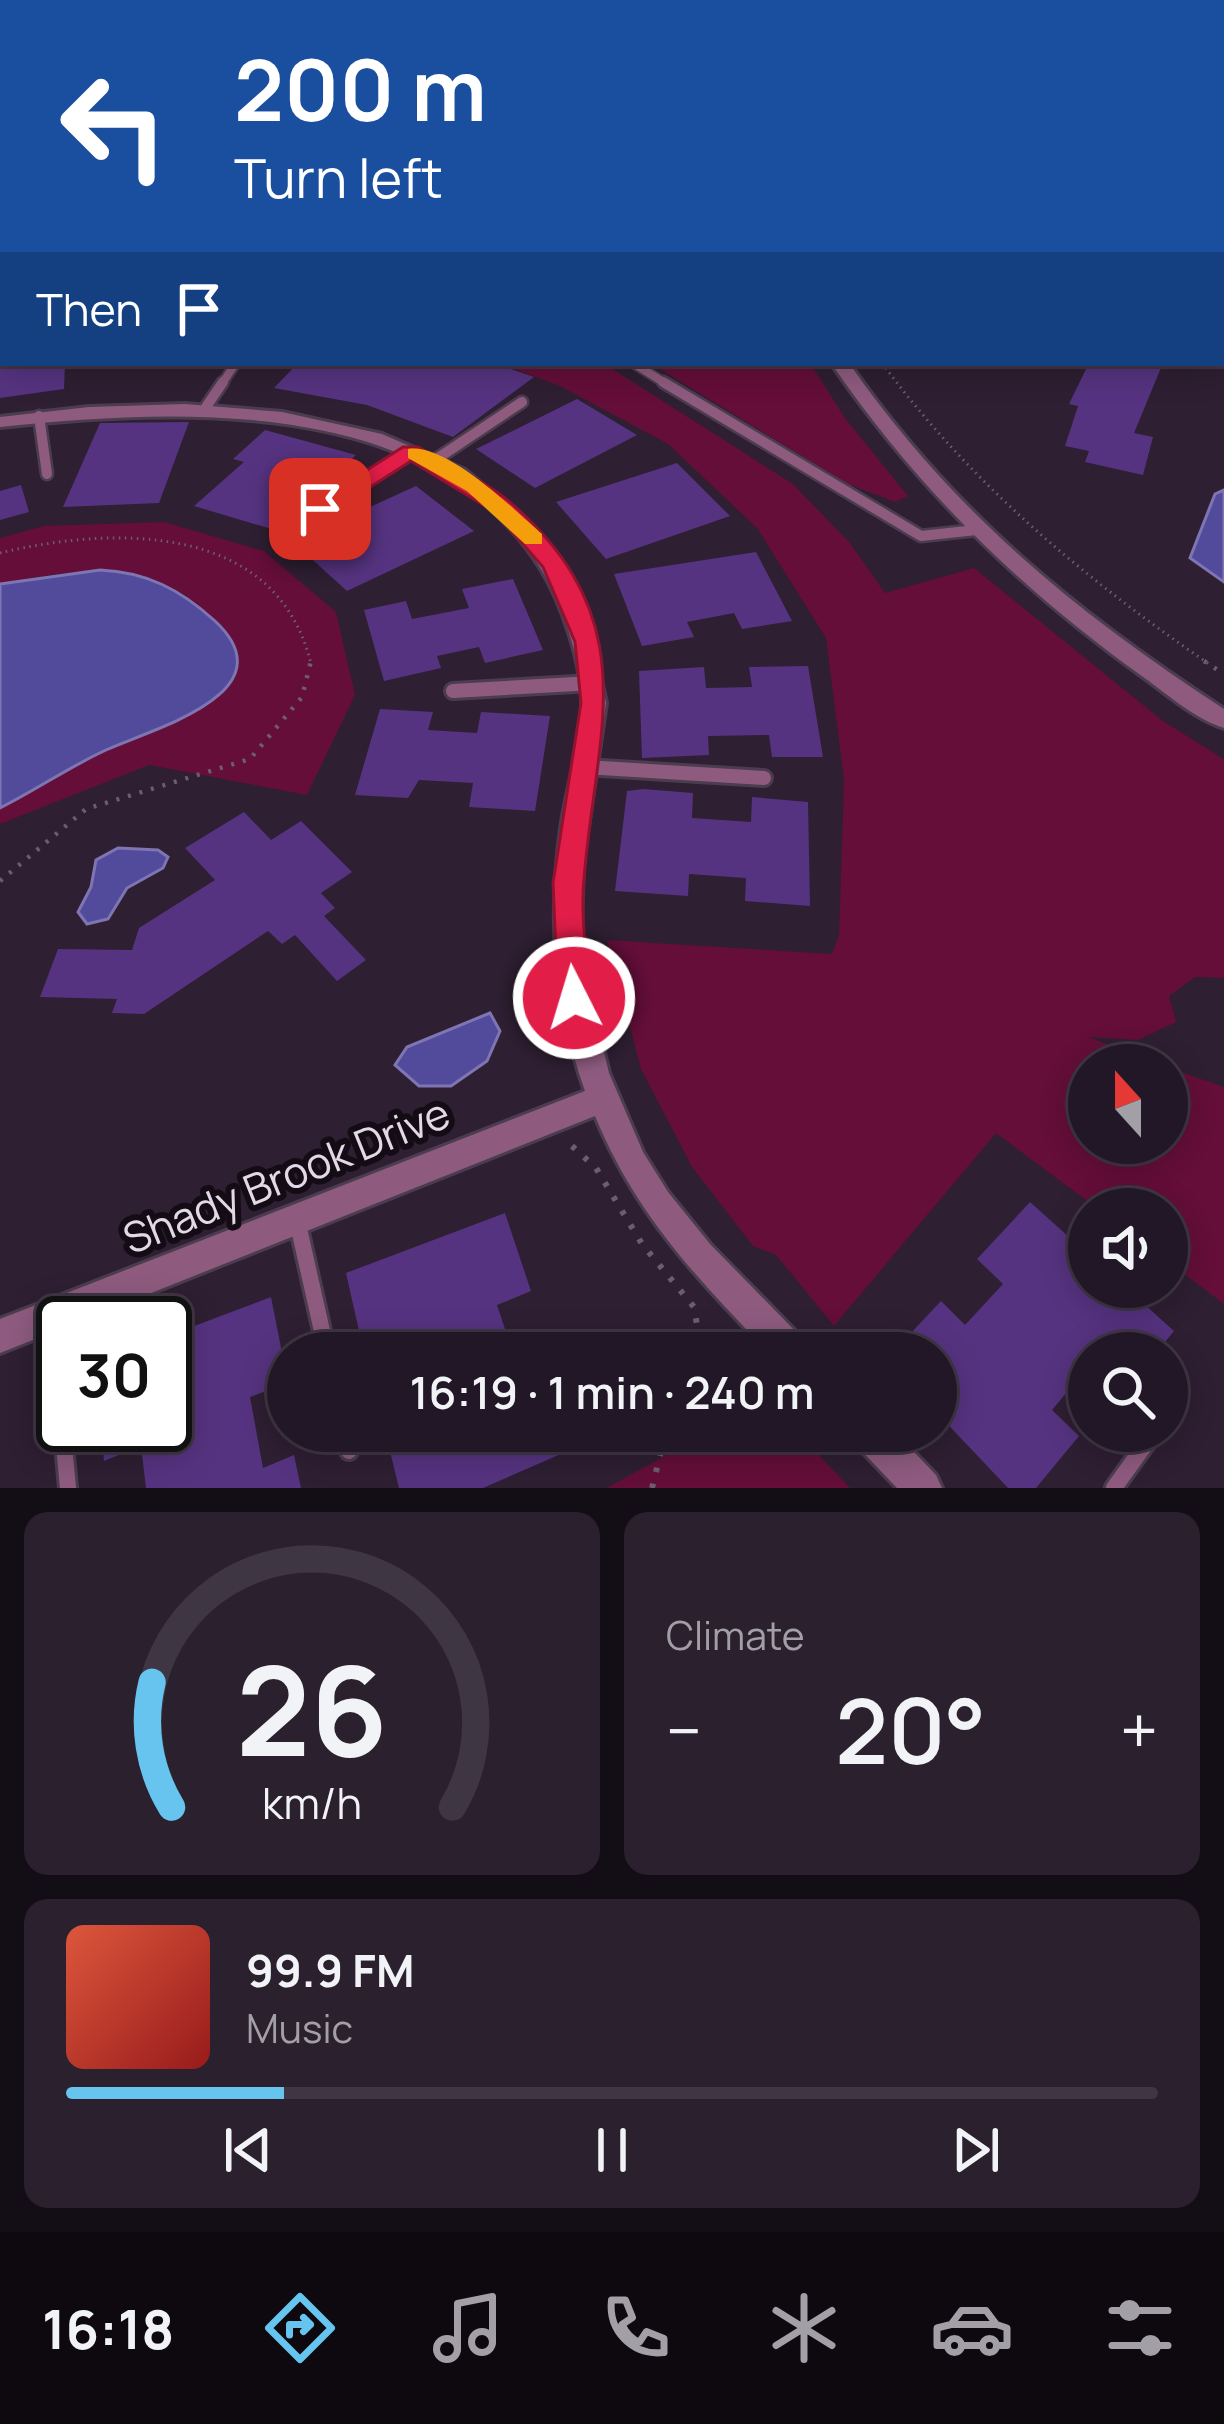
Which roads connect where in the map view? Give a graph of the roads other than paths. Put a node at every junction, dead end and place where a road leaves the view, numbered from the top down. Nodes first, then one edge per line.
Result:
1 (234, 366) edge
2 (639, 366) edge
3 (842, 366) edge
4 (522, 403) dead end
5 (206, 407) junction
6 (39, 416) junction
7 (0, 422) edge
8 (421, 457) junction
9 (47, 474) dead end
10 (320, 509) dead end
11 (976, 530) junction
12 (593, 682) junction
13 (453, 691) dead end
14 (1224, 720) edge
15 (585, 767) junction
16 (764, 778) dead end
17 (606, 1097) junction
18 (297, 1219) junction
19 (103, 1296) edge
20 (36, 1322) edge
21 (322, 1332) edge
22 (773, 1332) edge
23 (0, 1336) edge
24 (65, 1452) edge
25 (886, 1452) edge
26 (1140, 1452) edge
27 (914, 1485) edge
28 (68, 1488) edge
29 (1114, 1488) edge

1 - 5 lane
2 - 11 lane
3 - 11 street
4 - 8 lane
5 - 6 street
5 - 8 street
6 - 7 street
6 - 9 lane
8 - 10 lane
8 - 12 street
11 - 14 street
12 - 13 lane
12 - 15 street
15 - 16 lane
15 - 17 street
17 - 18 street, Shady Brook Drive
17 - 22 street
18 - 19 street, Shady Brook Drive
18 - 21 lane
20 - 23 street, Shady Brook Drive
24 - 28 lane
25 - 27 street
26 - 29 lane

